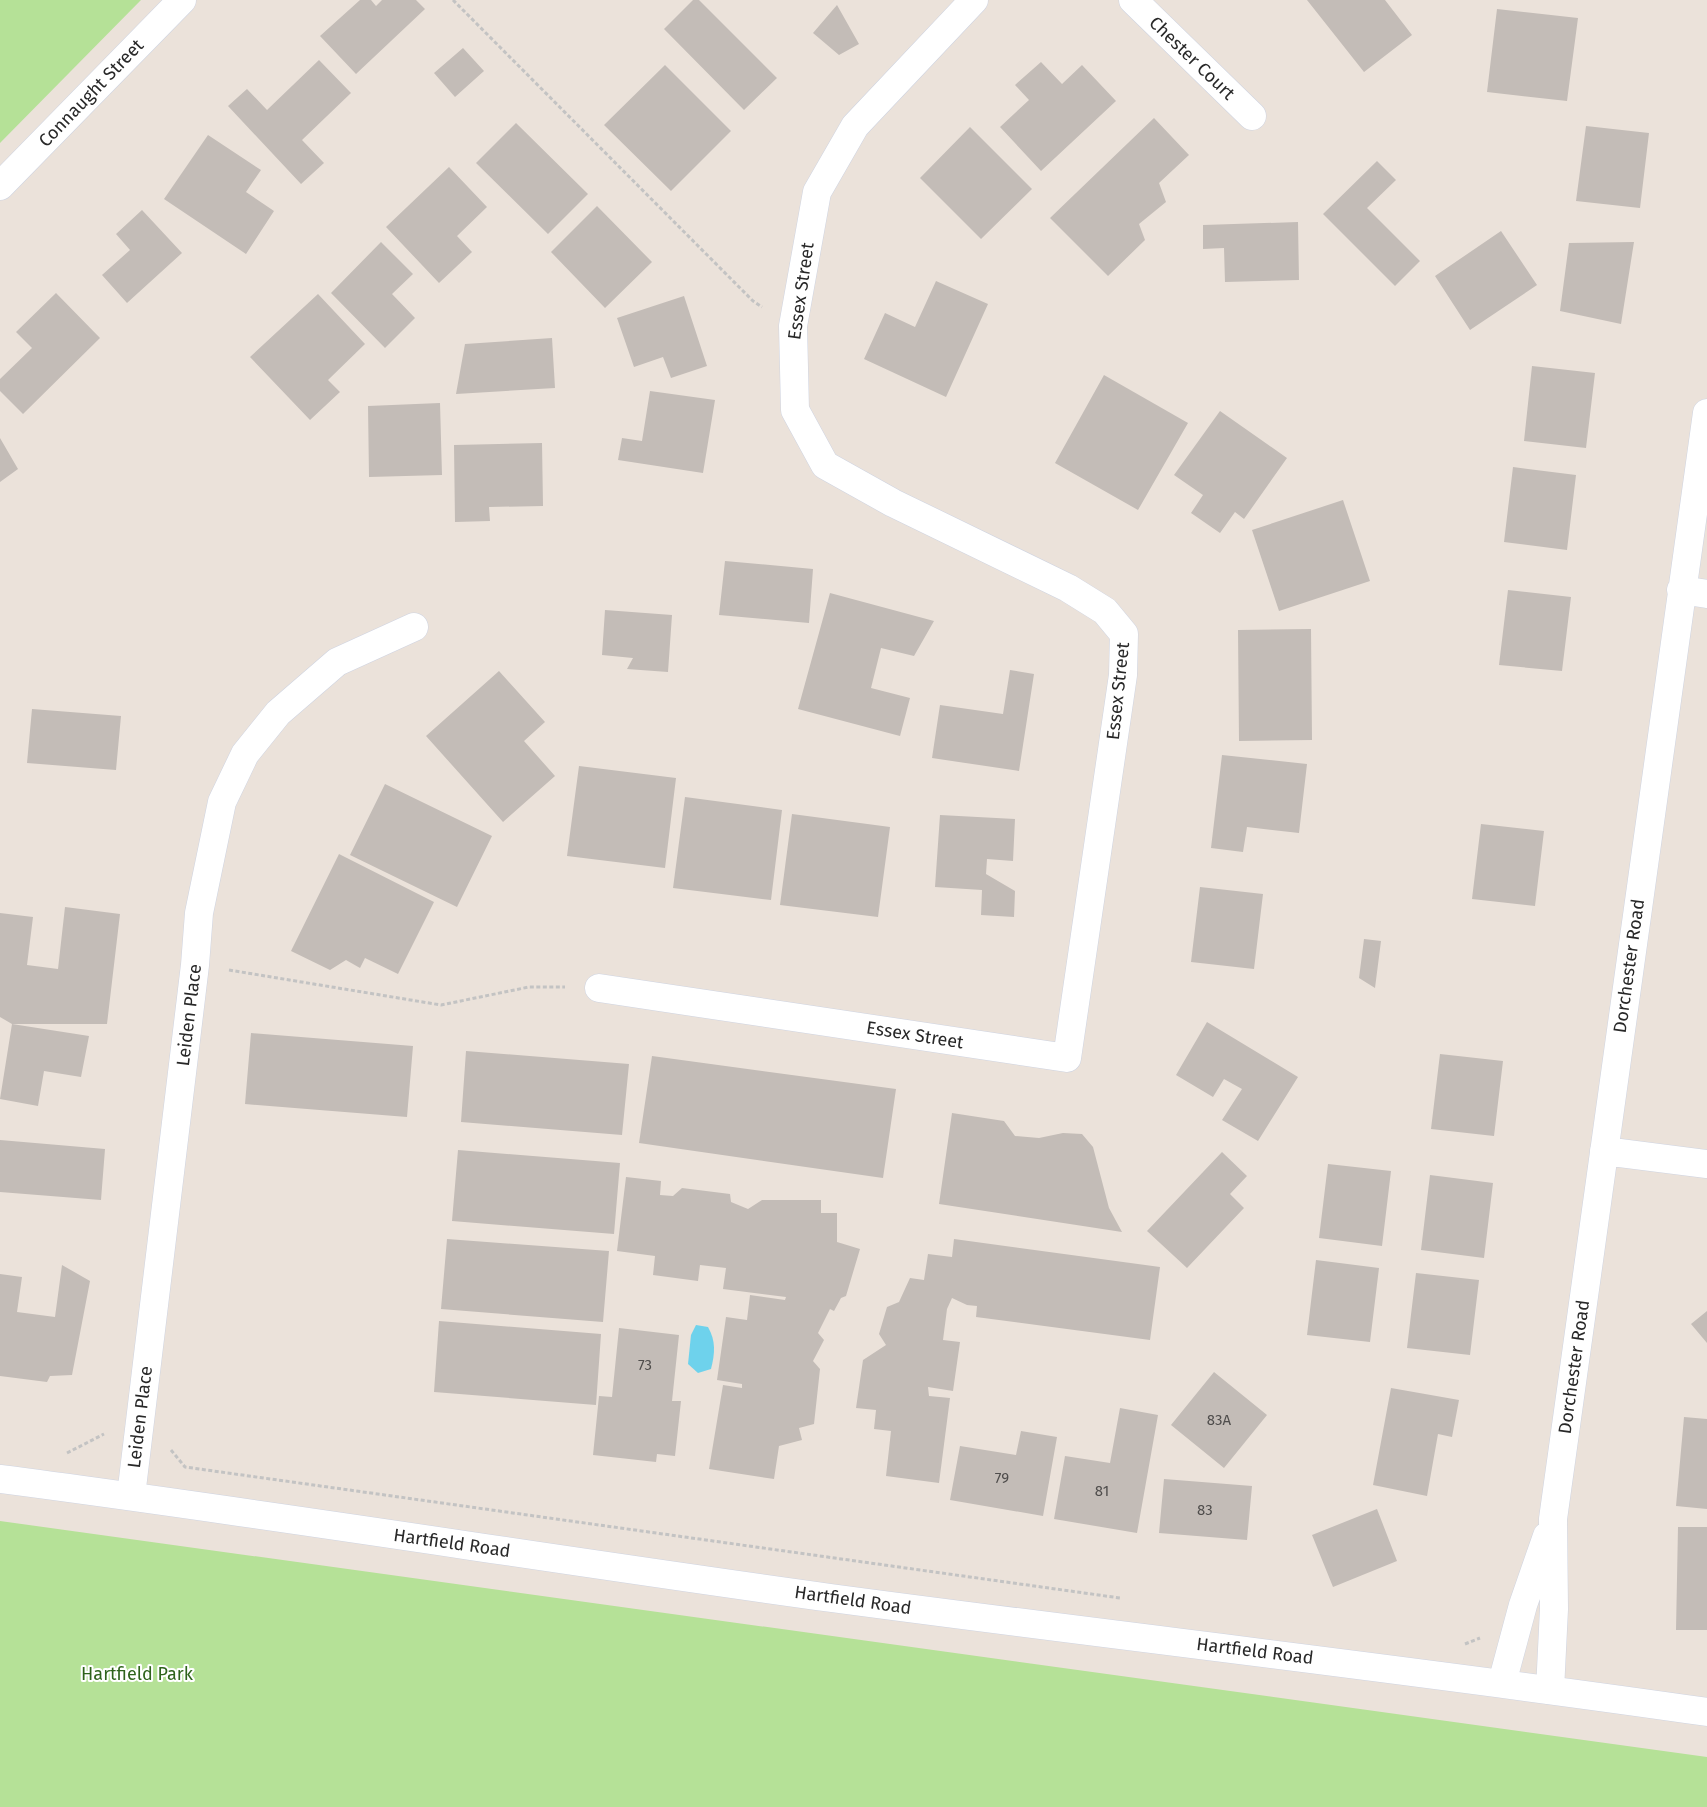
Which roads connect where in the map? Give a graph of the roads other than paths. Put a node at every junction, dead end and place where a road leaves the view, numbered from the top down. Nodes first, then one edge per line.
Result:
1 (182, 0) edge
2 (974, 0) edge
3 (1132, 0) edge
4 (1252, 116) dead end
5 (0, 186) edge
6 (1707, 413) edge
7 (1694, 592) edge
8 (414, 627) dead end
9 (598, 988) road end
10 (1604, 1151) junction
11 (1707, 1164) edge
12 (0, 1479) edge
13 (131, 1496) junction
14 (1553, 1518) junction
15 (1502, 1683) junction
16 (1550, 1690) junction
17 (1707, 1712) edge

1 - 5 street, Connaught Street
2 - 9 street, Essex Street
3 - 4 street, Chester Court
6 - 7 street, Dorchester Road
7 - 10 street, Dorchester Road
8 - 13 street, Leiden Place
10 - 11 street
10 - 14 street, Dorchester Road
12 - 13 street, Hartfield Road
13 - 15 street, Hartfield Road
14 - 15 street, Dorchester Road
14 - 16 street, Dorchester Road
15 - 16 street, Hartfield Road
16 - 17 street, Hartfield Road

